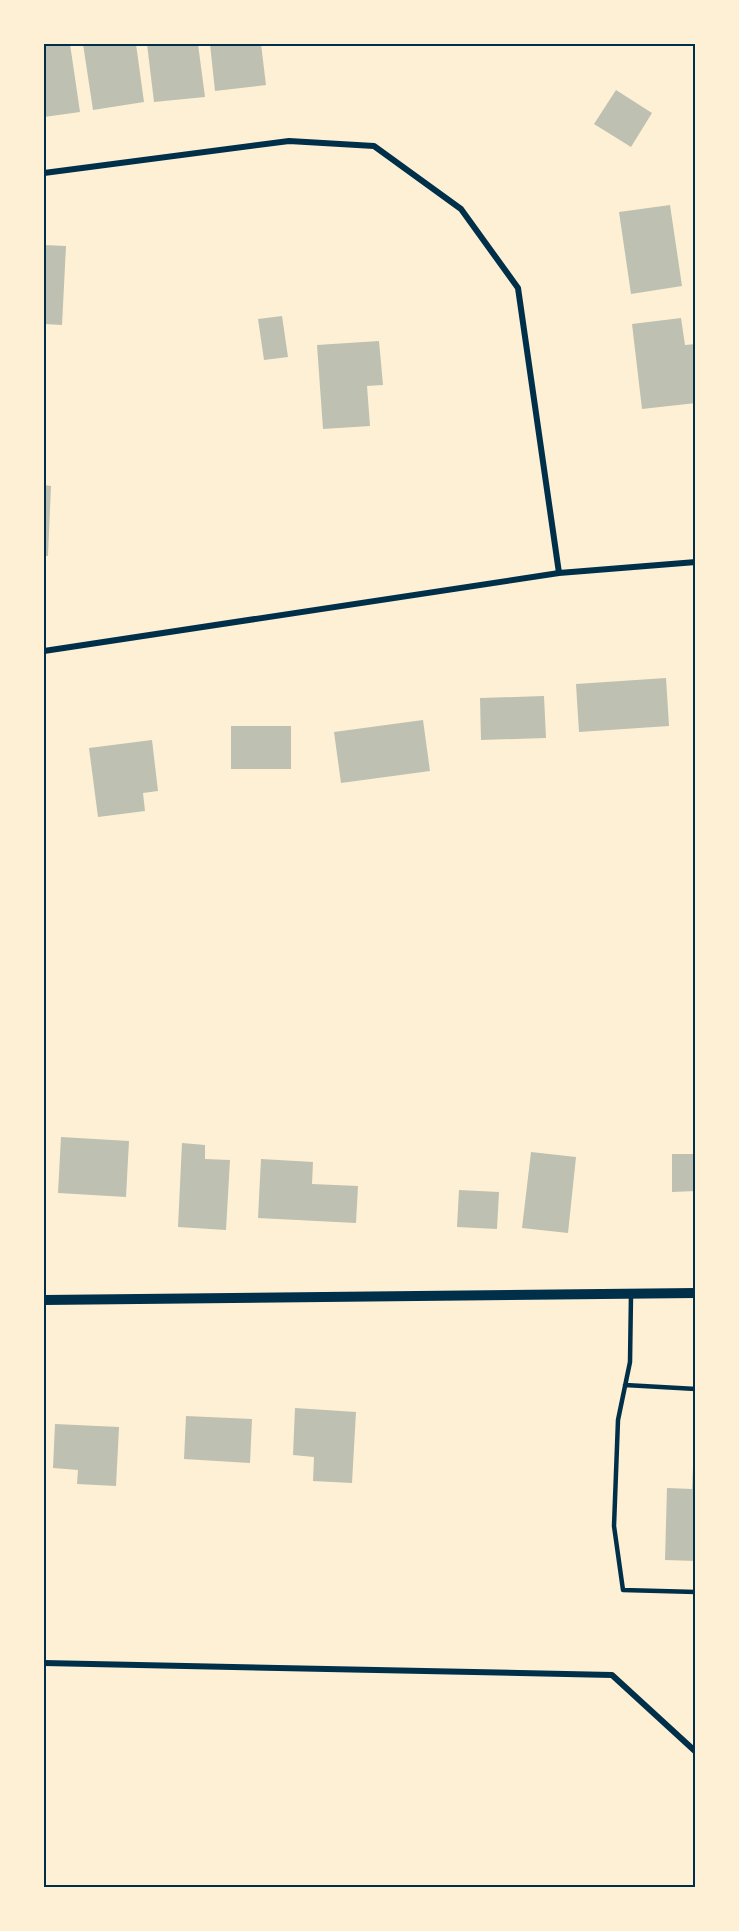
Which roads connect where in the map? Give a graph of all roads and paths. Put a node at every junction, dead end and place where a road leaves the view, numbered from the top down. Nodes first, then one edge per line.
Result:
1 (44, 173) edge
2 (696, 562) edge
3 (559, 573) junction
4 (44, 651) edge
5 (632, 1293) junction
6 (696, 1293) edge
7 (44, 1300) edge
8 (625, 1385) junction
9 (696, 1389) edge
10 (696, 1592) edge
11 (44, 1663) edge
12 (696, 1752) edge

1 - 3 street
2 - 3 street
3 - 4 street
5 - 6 street
5 - 7 street
5 - 8 lane
8 - 9 lane
8 - 10 lane
11 - 12 street

